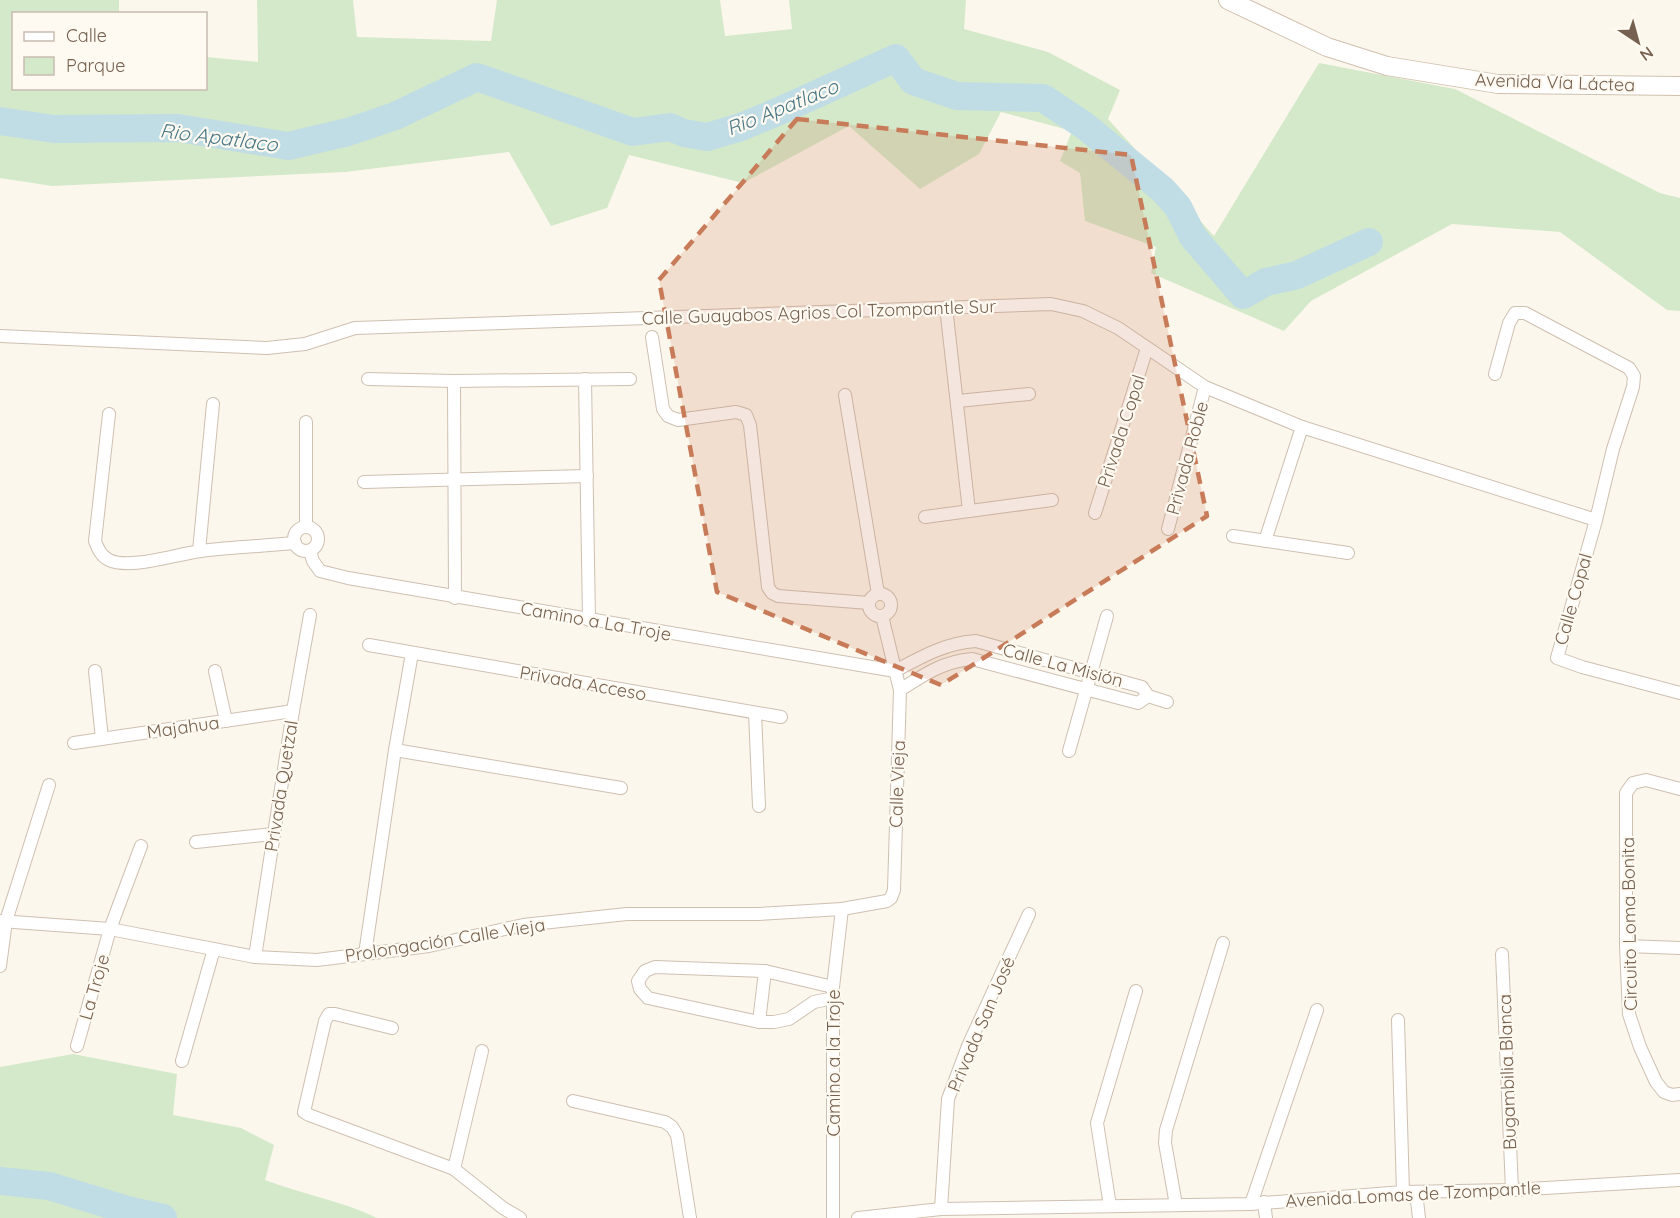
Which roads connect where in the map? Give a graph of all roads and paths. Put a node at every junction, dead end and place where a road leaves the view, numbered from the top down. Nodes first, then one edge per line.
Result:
1 (1228, 0) edge
2 (1680, 86) edge
3 (946, 307) junction
4 (0, 336) edge
5 (652, 337) dead end
6 (1147, 348) junction
7 (1495, 374) dead end
8 (368, 379) dead end
9 (630, 379) dead end
10 (585, 380) junction
11 (454, 381) junction
12 (1205, 387) junction
13 (1029, 394) dead end
14 (846, 395) dead end
15 (958, 401) junction
16 (213, 404) dead end
17 (109, 414) dead end
18 (306, 422) dead end
19 (1302, 426) junction
20 (587, 476) junction
21 (455, 479) junction
22 (364, 482) dead end
23 (1052, 500) dead end
24 (969, 511) junction
25 (1095, 513) dead end
26 (925, 517) dead end
27 (1596, 520) junction
28 (306, 526) junction
29 (1168, 529) dead end
30 (1233, 536) dead end
31 (1265, 541) junction
32 (295, 543) junction
33 (199, 551) junction
34 (310, 551) junction
35 (1348, 553) dead end
36 (455, 598) junction
37 (873, 599) junction
38 (310, 615) dead end
39 (882, 616) junction
40 (1107, 616) dead end
41 (589, 620) junction
42 (952, 644) junction
43 (369, 645) dead end
44 (412, 653) junction
45 (954, 660) junction
46 (95, 670) dead end
47 (215, 671) dead end
48 (895, 671) junction
49 (1091, 673) junction
50 (900, 690) junction
51 (1086, 690) junction
52 (1680, 693) edge
53 (1148, 696) junction
54 (1167, 702) dead end
55 (293, 711) junction
56 (755, 713) junction
57 (781, 717) dead end
58 (226, 721) junction
59 (102, 739) junction
60 (74, 743) dead end
61 (395, 750) junction
62 (1069, 751) dead end
63 (49, 785) dead end
64 (621, 788) dead end
65 (1680, 789) edge
66 (759, 806) dead end
67 (273, 834) junction
68 (196, 842) dead end
69 (141, 846) dead end
70 (891, 898) joint
71 (842, 909) junction
72 (1029, 914) dead end
73 (3, 921) edge
74 (110, 929) junction
75 (1223, 943) dead end
76 (1626, 946) junction
77 (1680, 948) edge
78 (214, 949) junction
79 (365, 954) junction
80 (1502, 954) dead end
81 (255, 957) junction
82 (0, 966) edge
83 (765, 970) junction
84 (1136, 991) dead end
85 (833, 992) junction
86 (1317, 1010) dead end
87 (1398, 1020) dead end
88 (759, 1022) junction
89 (392, 1028) dead end
90 (77, 1046) dead end
91 (482, 1051) dead end
92 (182, 1061) dead end
93 (1680, 1094) edge
94 (573, 1101) dead end
95 (453, 1169) junction
96 (1680, 1180) edge
97 (1512, 1190) junction
98 (1410, 1192) junction
99 (1264, 1202) junction
100 (1251, 1204) junction
101 (1176, 1205) junction
102 (1110, 1206) junction
103 (941, 1209) junction
104 (520, 1218) edge
105 (690, 1218) edge
106 (833, 1218) edge
107 (858, 1218) edge
108 (1266, 1218) edge
109 (1419, 1218) edge

1 - 2 street, Avenida Vía Láctea
3 - 4 street, Calle Guayabos Agrios Col Tzompantle Sur
3 - 6 street, Calle Guayabos Agrios Col Tzompantle Sur
3 - 15 street
5 - 37 street
6 - 12 street, Calle Guayabos Agrios Col Tzompantle Sur
6 - 25 street, Privada Copal
7 - 27 street
8 - 11 street
9 - 10 street
10 - 11 street
10 - 20 street
11 - 21 street
12 - 19 street, Calle Guayabos Agrios Col Tzompantle Sur
12 - 29 street, Privada Roble
13 - 15 street
14 - 37 street
15 - 24 street
16 - 33 street
17 - 33 street
18 - 28 street
19 - 27 street, Calle Guayabos Agrios Col Tzompantle Sur
19 - 31 street
20 - 21 street
20 - 41 street
21 - 22 street
21 - 36 street
23 - 24 street
24 - 26 street
27 - 52 street, Calle Copal
28 - 32 street
28 - 34 street
30 - 31 street
31 - 35 street
32 - 33 street
32 - 34 street
34 - 36 street, Camino a La Troje
36 - 41 street, Camino a La Troje
37 - 39 street
37 - 39 street
38 - 55 street, Privada Quetzal
39 - 48 street, Calle Vieja
40 - 49 street
41 - 48 street, Camino a La Troje
42 - 45 street
42 - 48 street, Calle La Misión
42 - 49 street, Calle La Misión
43 - 44 street, Privada Acceso
44 - 56 street, Privada Acceso
44 - 61 street
45 - 50 street, Calle La Misión
45 - 51 street, Calle La Misión
46 - 59 street
47 - 58 street
48 - 50 street, Calle Vieja
49 - 51 street
49 - 53 street, Calle La Misión
50 - 70 street, Calle Vieja
51 - 53 street, Calle La Misión
51 - 62 street
53 - 54 street
55 - 58 street, Majahua
55 - 67 street, Privada Quetzal
56 - 57 street, Privada Acceso
56 - 66 street
58 - 59 street, Majahua
59 - 60 street, Majahua
61 - 64 street
61 - 79 street
63 - 73 street
65 - 76 street, Circuito Loma Bonita
67 - 68 street
67 - 81 street, Privada Quetzal
69 - 74 street, La Troje
70 - 71 street, Prolongación Calle Vieja
71 - 79 street, Prolongación Calle Vieja
71 - 85 street, Camino a la Troje
72 - 103 street, Privada San José
73 - 74 street, Prolongación Calle Vieja
73 - 82 street
74 - 78 street, Prolongación Calle Vieja
74 - 90 street, La Troje
75 - 101 street
76 - 77 street
76 - 93 street, Circuito Loma Bonita
78 - 81 street, Prolongación Calle Vieja
78 - 92 street
79 - 81 street, Prolongación Calle Vieja
80 - 97 street, Bugambilia Blanca
83 - 85 street
83 - 88 street
83 - 88 street
84 - 102 street
85 - 88 street
85 - 106 street, Camino a la Troje
86 - 100 street
87 - 98 street
89 - 95 street
91 - 95 street
94 - 105 street
95 - 104 street
96 - 97 street, Avenida Lomas de Tzompantle
97 - 98 street, Avenida Lomas de Tzompantle
98 - 99 street, Avenida Lomas de Tzompantle
98 - 109 street
99 - 100 street, Avenida Lomas de Tzompantle
99 - 108 street
100 - 101 street, Avenida Lomas de Tzompantle
101 - 102 street, Avenida Lomas de Tzompantle
102 - 103 street, Avenida Lomas de Tzompantle
103 - 107 street, Avenida Lomas de Tzompantle

